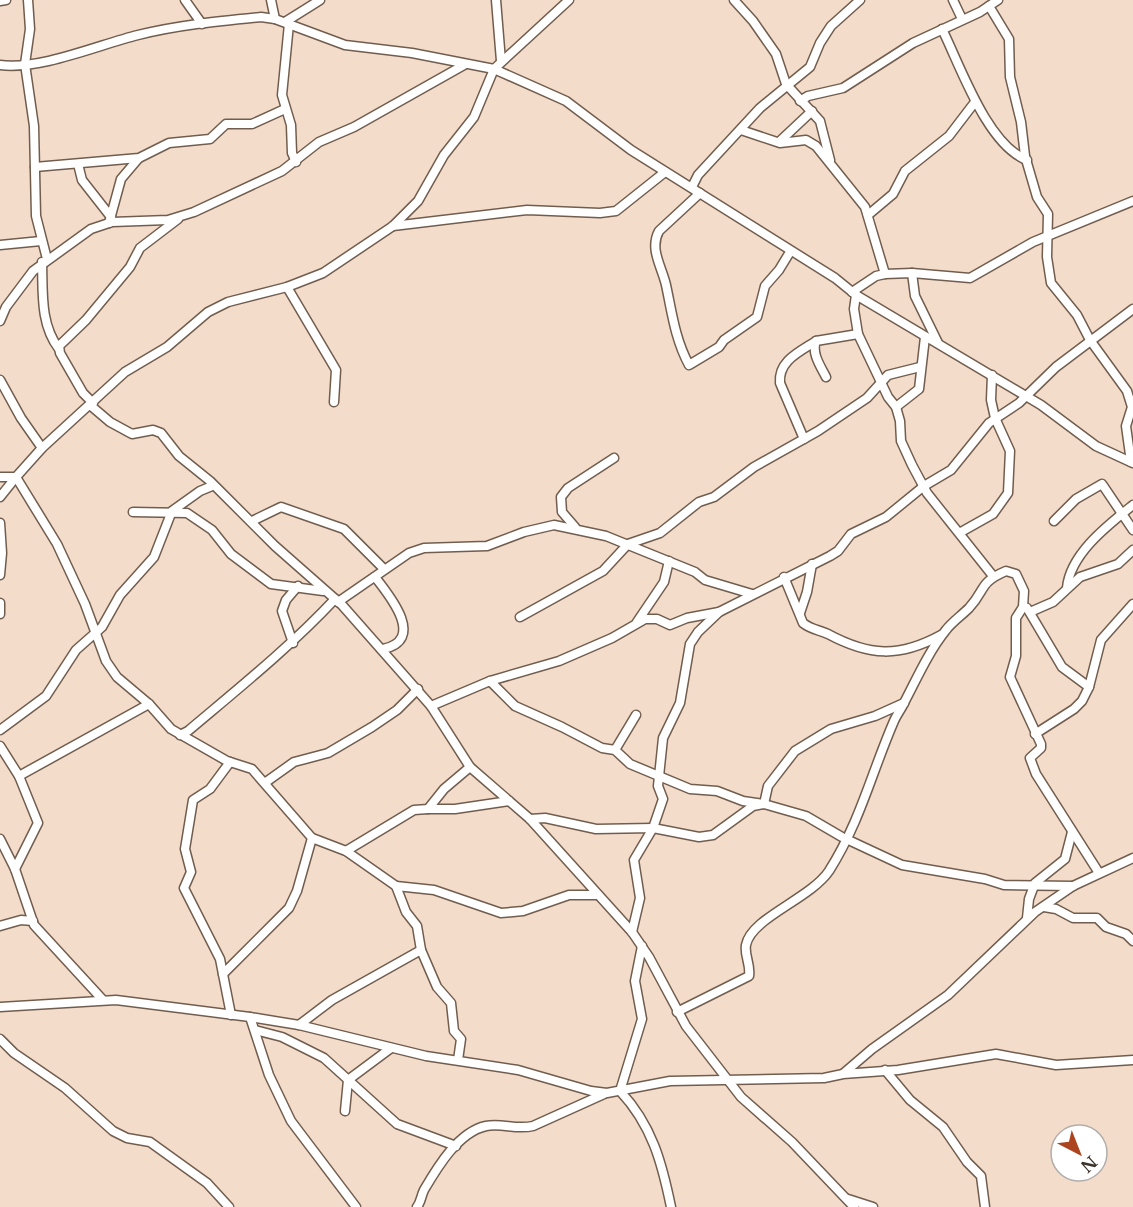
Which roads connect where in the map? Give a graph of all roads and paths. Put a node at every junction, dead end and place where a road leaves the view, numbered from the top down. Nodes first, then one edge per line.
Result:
1 (6, 0) edge
2 (28, 0) edge
3 (185, 0) edge
4 (271, 0) edge
5 (320, 0) edge
6 (496, 0) edge
7 (569, 0) edge
8 (734, 0) edge
9 (860, 0) edge
10 (953, 0) edge
11 (998, 0) edge
12 (0, 1) edge
13 (989, 6) junction
14 (275, 19) junction
15 (962, 19) junction
16 (287, 23) junction
17 (202, 24) junction
18 (942, 29) junction
19 (501, 61) junction
20 (25, 64) junction
21 (0, 65) edge
22 (464, 65) junction
23 (494, 69) junction
24 (786, 84) junction
25 (800, 101) junction
26 (975, 102) junction
27 (285, 109) junction
28 (812, 111) junction
29 (741, 130) junction
30 (779, 142) junction
31 (139, 158) junction
32 (1027, 160) junction
33 (296, 162) junction
34 (831, 163) junction
35 (78, 164) junction
36 (35, 167) junction
37 (665, 172) junction
38 (692, 187) junction
39 (700, 193) junction
40 (1133, 201) edge
41 (868, 215) junction
42 (181, 217) junction
43 (110, 220) junction
44 (393, 226) junction
45 (1048, 235) junction
46 (41, 241) junction
47 (0, 245) edge
48 (790, 252) junction
49 (44, 261) junction
50 (912, 273) junction
51 (885, 274) junction
52 (287, 287) junction
53 (854, 294) junction
54 (1133, 309) edge
55 (0, 321) edge
56 (858, 334) junction
57 (925, 337) junction
58 (1090, 340) junction
59 (816, 341) junction
60 (938, 344) junction
61 (59, 349) junction
62 (920, 367) junction
63 (992, 375) junction
64 (826, 377) dead end
65 (0, 380) edge
66 (881, 382) junction
67 (1026, 396) junction
68 (334, 402) dead end
69 (92, 404) junction
70 (896, 407) junction
71 (995, 418) junction
72 (804, 439) junction
73 (42, 448) junction
74 (614, 458) dead end
75 (1132, 462) edge
76 (0, 477) edge
77 (16, 477) junction
78 (212, 486) junction
79 (924, 486) junction
80 (0, 497) edge
81 (1133, 505) edge
82 (172, 511) junction
83 (133, 512) dead end
84 (1122, 513) junction
85 (252, 520) junction
86 (1054, 521) dead end
87 (0, 523) edge
88 (575, 528) junction
89 (1133, 530) edge
90 (961, 532) junction
91 (628, 544) junction
92 (1133, 550) edge
93 (669, 561) junction
94 (812, 564) junction
95 (384, 569) junction
96 (0, 575) edge
97 (993, 576) junction
98 (375, 577) junction
99 (784, 577) junction
100 (298, 586) junction
101 (1066, 588) junction
102 (324, 592) junction
103 (752, 594) junction
104 (336, 600) junction
105 (0, 603) edge
106 (1133, 604) edge
107 (1027, 609) junction
108 (719, 612) junction
109 (800, 613) junction
110 (0, 614) edge
111 (520, 617) dead end
112 (637, 622) junction
113 (95, 632) junction
114 (944, 633) junction
115 (293, 643) junction
116 (383, 649) junction
117 (490, 681) junction
118 (1089, 687) junction
119 (418, 689) junction
120 (905, 702) junction
121 (149, 704) junction
122 (431, 706) junction
123 (636, 715) dead end
124 (0, 730) edge
125 (1035, 734) junction
126 (180, 735) junction
127 (0, 746) edge
128 (615, 750) junction
129 (230, 762) junction
130 (470, 768) junction
131 (658, 774) junction
132 (20, 776) junction
133 (266, 783) junction
134 (509, 801) junction
135 (764, 804) junction
136 (428, 809) junction
137 (530, 819) junction
138 (653, 828) junction
139 (1072, 832) junction
140 (312, 838) junction
141 (0, 839) edge
142 (848, 840) junction
143 (346, 850) junction
144 (1133, 858) edge
145 (15, 869) junction
146 (1099, 873) junction
147 (1035, 883) junction
148 (396, 886) junction
149 (1072, 886) junction
150 (598, 895) junction
151 (1044, 907) junction
152 (1027, 918) junction
153 (33, 921) junction
154 (0, 926) edge
155 (632, 932) junction
156 (1132, 937) edge
157 (642, 945) junction
158 (421, 950) junction
159 (223, 974) junction
160 (102, 999) junction
161 (0, 1007) edge
162 (677, 1012) junction
163 (231, 1015) junction
164 (250, 1017) junction
165 (299, 1025) junction
166 (255, 1030) junction
167 (0, 1039) edge
168 (392, 1048) junction
169 (458, 1060) junction
170 (1133, 1060) edge
171 (885, 1070) junction
172 (843, 1074) junction
173 (727, 1079) junction
174 (348, 1080) junction
175 (620, 1091) junction
176 (607, 1093) junction
177 (345, 1111) dead end
178 (456, 1146) junction
179 (216, 1193) junction
180 (851, 1203) edge
181 (220, 1207) edge
182 (229, 1207) edge
183 (356, 1207) edge
184 (417, 1207) edge
185 (671, 1207) edge
186 (873, 1207) edge
187 (985, 1207) edge

1 - 12 street
2 - 20 street
3 - 17 street
4 - 14 street
5 - 16 street
6 - 19 street
7 - 19 street
8 - 24 street
9 - 24 street
10 - 15 street
11 - 13 street
13 - 15 street
13 - 32 street
14 - 16 street
14 - 17 street
15 - 18 street
16 - 22 street
16 - 27 street
17 - 20 street
18 - 25 street
18 - 26 street
19 - 23 street
20 - 21 street
20 - 36 street
22 - 23 street
22 - 33 street
23 - 37 street
23 - 44 street
24 - 25 street
24 - 29 street
25 - 28 street
26 - 32 street
26 - 41 street
27 - 31 street
27 - 33 street
28 - 30 street
28 - 34 street
29 - 30 street
29 - 38 street
30 - 34 street
31 - 35 street
31 - 43 street
32 - 45 street
33 - 42 street
34 - 41 street
35 - 36 street
35 - 43 street
36 - 46 street
37 - 38 street
37 - 44 street
38 - 39 street
39 - 48 street
39 - 48 street
40 - 45 street
41 - 51 street
42 - 43 street
42 - 61 street
43 - 49 street
44 - 52 street
45 - 50 street
45 - 58 street
46 - 47 street
46 - 49 street
48 - 53 street
49 - 55 street
49 - 61 street
50 - 51 street
50 - 60 street
51 - 53 street
52 - 68 street
52 - 69 street
53 - 56 street
53 - 57 street
54 - 58 street
56 - 59 street
56 - 66 street
57 - 60 street
57 - 62 street
58 - 67 street
58 - 75 street
59 - 64 street
59 - 72 street
60 - 63 street
61 - 69 street
62 - 66 street
62 - 70 street
63 - 67 street
63 - 71 street
65 - 73 street
66 - 70 street
66 - 72 street
67 - 71 street
67 - 75 street
69 - 73 street
69 - 78 street
70 - 79 street
71 - 79 street
71 - 90 street
72 - 91 street
73 - 77 street
74 - 88 street
76 - 77 street
77 - 80 street
77 - 113 street
78 - 82 street
78 - 85 street
79 - 90 street
79 - 94 street
81 - 84 street
82 - 83 street
82 - 100 street
82 - 113 street
84 - 86 street
84 - 89 street
84 - 101 street
85 - 95 street
85 - 102 street
87 - 96 street
88 - 91 street
88 - 95 street
90 - 97 street
91 - 93 street
91 - 111 street
92 - 101 street
93 - 103 street
93 - 112 street
94 - 99 street
94 - 109 street
95 - 98 street
97 - 107 street
97 - 114 street
98 - 104 street
98 - 116 street
99 - 103 street
99 - 109 street
100 - 102 street
100 - 115 street
101 - 107 street
102 - 104 street
103 - 108 street
104 - 115 street
104 - 116 street
105 - 110 street
106 - 118 street
107 - 118 street
107 - 125 street
108 - 112 street
108 - 131 street
109 - 114 street
112 - 117 street
113 - 121 street
113 - 124 street
114 - 120 street
115 - 126 street
116 - 119 street
117 - 122 street
117 - 128 street
118 - 125 street
119 - 122 street
119 - 133 street
120 - 135 street
120 - 142 street
121 - 126 street
121 - 132 street
122 - 130 street
123 - 128 street
125 - 139 street
126 - 129 street
127 - 132 street
128 - 131 street
129 - 133 street
129 - 159 street
130 - 134 street
130 - 136 street
131 - 135 street
131 - 138 street
132 - 145 street
133 - 140 street
134 - 136 street
134 - 137 street
135 - 138 street
135 - 142 street
136 - 143 street
137 - 138 street
137 - 150 street
138 - 155 street
139 - 146 street
139 - 147 street
140 - 143 street
140 - 159 street
141 - 145 street
142 - 147 street
142 - 162 street
143 - 148 street
144 - 146 street
145 - 153 street
146 - 149 street
147 - 149 street
147 - 152 street
148 - 150 street
148 - 158 street
149 - 151 street
150 - 155 street
151 - 152 street
151 - 156 street
152 - 172 street
153 - 154 street
153 - 160 street
155 - 157 street
157 - 162 street
157 - 175 street
158 - 165 street
158 - 169 street
159 - 163 street
160 - 161 street
160 - 163 street
162 - 173 street
163 - 164 street
164 - 165 street
164 - 166 street
165 - 168 street
166 - 174 street
166 - 183 street
167 - 179 street
168 - 169 street
168 - 174 street
169 - 176 street
170 - 171 street
171 - 172 street
171 - 187 street
172 - 173 street
173 - 175 street
173 - 180 street
174 - 177 street
174 - 178 street
175 - 176 street
175 - 185 street
176 - 178 street
178 - 184 street
179 - 181 street
179 - 182 street
180 - 186 street

